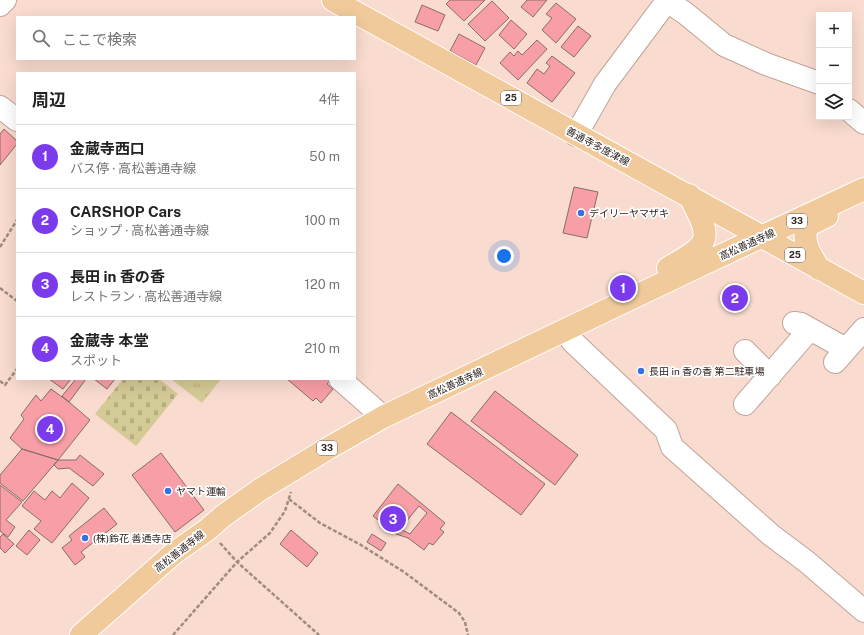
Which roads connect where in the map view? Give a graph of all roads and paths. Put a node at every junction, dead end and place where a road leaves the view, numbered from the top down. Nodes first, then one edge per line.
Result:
1 (5, 0) edge
2 (333, 0) edge
3 (0, 5) edge
4 (816, 82) edge
5 (0, 107) edge
6 (852, 113) edge
7 (16, 119) edge
8 (864, 123) edge
9 (576, 135) junction
10 (864, 189) edge
11 (689, 195) junction
12 (864, 198) edge
13 (727, 217) junction
14 (16, 222) edge
15 (763, 236) junction
16 (0, 248) edge
17 (729, 252) junction
18 (819, 269) junction
19 (0, 288) edge
20 (864, 293) edge
21 (16, 300) edge
22 (605, 311) junction
23 (864, 329) edge
24 (572, 341) dead end
25 (746, 351) dead end
26 (16, 370) edge
27 (770, 376) junction
28 (341, 380) edge
29 (0, 381) edge
30 (745, 404) dead end
31 (383, 417) junction
32 (289, 471) junction
33 (289, 499) junction
34 (207, 530) junction
35 (237, 562) junction
36 (864, 611) edge
37 (81, 635) edge
38 (173, 635) edge
39 (319, 635) edge
40 (468, 635) edge

1 - 3 street
2 - 9 main road, 善通寺多度津線 / 25
4 - 9 street
5 - 7 street
6 - 8 street
9 - 11 main road, 善通寺多度津線 / 25
10 - 15 main road, 高松善通寺線 / 33
11 - 13 main road, 善通寺多度津線 / 25
11 - 22 main road
12 - 18 main road
13 - 15 main road, 善通寺多度津線 / 25
13 - 17 main road
14 - 16 path
15 - 17 main road, 高松善通寺線 / 33
15 - 18 main road, 善通寺多度津線 / 25
17 - 22 main road, 高松善通寺線 / 33
18 - 20 main road, 善通寺多度津線 / 25
19 - 21 path
22 - 31 main road, 高松善通寺線 / 33
23 - 27 street
24 - 36 street
25 - 27 street
26 - 29 path
27 - 30 street
28 - 31 street
31 - 32 main road, 高松善通寺線 / 33
32 - 33 path
32 - 34 main road, 高松善通寺線 / 33
33 - 35 path
33 - 40 path
34 - 35 path
34 - 37 main road, 高松善通寺線 / 33
35 - 38 path
35 - 39 path

